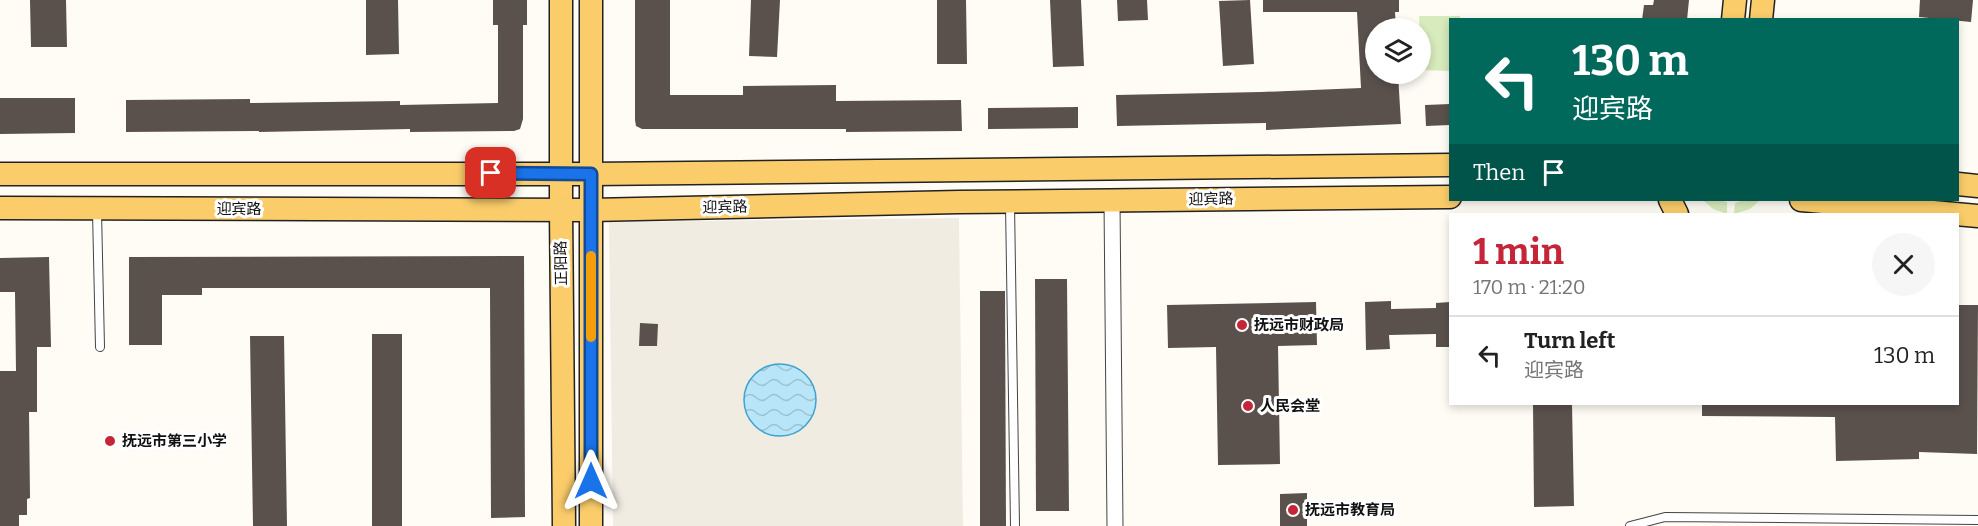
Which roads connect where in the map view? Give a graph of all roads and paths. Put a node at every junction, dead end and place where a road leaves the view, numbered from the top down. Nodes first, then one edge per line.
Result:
1 (561, 0) edge
2 (591, 0) edge
3 (1735, 0) edge
4 (1763, 0) edge
5 (1733, 18) edge
6 (1761, 18) edge
7 (1449, 165) edge
8 (561, 173) junction
9 (0, 174) edge
10 (591, 174) junction
11 (1959, 184) edge
12 (1978, 186) edge
13 (1449, 197) edge
14 (1112, 201) junction
15 (1812, 201) edge
16 (1010, 202) junction
17 (0, 208) edge
18 (97, 209) junction
19 (561, 210) junction
20 (591, 210) junction
21 (1945, 213) edge
22 (1959, 214) edge
23 (1978, 216) edge
24 (100, 347) dead end
25 (1978, 520) edge
26 (1757, 522) edge
27 (1647, 523) edge
28 (564, 526) edge
29 (591, 526) edge
30 (1015, 526) edge
31 (1115, 526) edge
32 (1630, 526) edge

1 - 8 main road, 正阳路
2 - 10 main road, 正阳路
3 - 5 main road
4 - 6 main road
7 - 10 main road, 迎宾路
8 - 9 main road, 迎宾路
8 - 10 main road, 迎宾路
8 - 19 main road, 正阳路
10 - 20 main road, 正阳路
11 - 12 main road
13 - 14 main road, 迎宾路
14 - 16 main road, 迎宾路
14 - 31 street
15 - 21 main road
16 - 20 main road, 迎宾路
16 - 30 lane
17 - 18 main road, 迎宾路
18 - 19 main road, 迎宾路
18 - 24 lane
19 - 20 main road, 迎宾路
19 - 28 main road, 正阳路
20 - 29 main road, 正阳路
22 - 23 main road
25 - 26 lane
26 - 27 lane
27 - 32 lane

